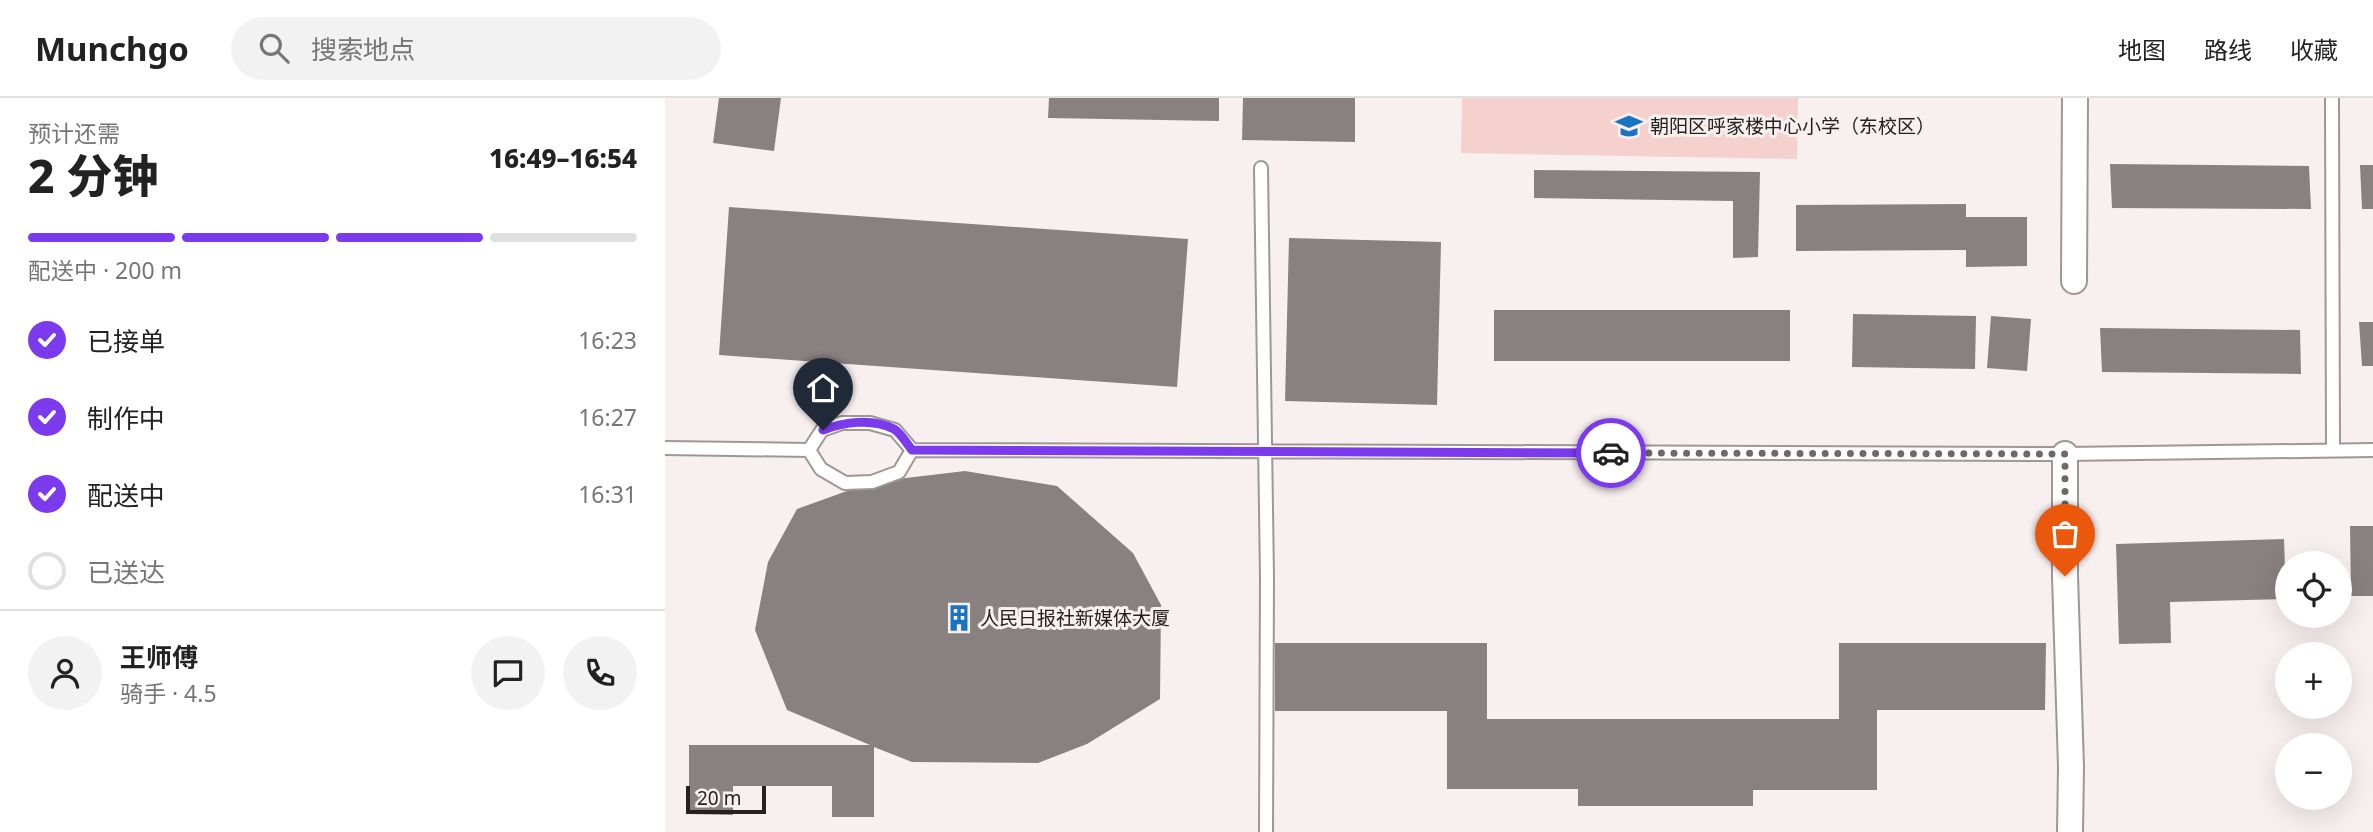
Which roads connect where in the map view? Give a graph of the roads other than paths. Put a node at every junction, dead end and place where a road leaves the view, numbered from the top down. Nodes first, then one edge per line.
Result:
1 (2075, 98) edge
2 (2332, 98) edge
3 (1261, 168) dead end
4 (2074, 281) dead end
5 (665, 448) edge
6 (2333, 449) junction
7 (809, 450) junction
8 (912, 450) junction
9 (2373, 450) edge
10 (1263, 452) junction
11 (2065, 454) junction
12 (1266, 832) edge
13 (2070, 832) edge

1 - 4 street
2 - 6 lane
3 - 10 lane
5 - 7 lane
6 - 9 lane
6 - 11 lane
7 - 8 lane
7 - 8 lane
8 - 10 lane
10 - 11 lane
10 - 12 lane
11 - 13 street

